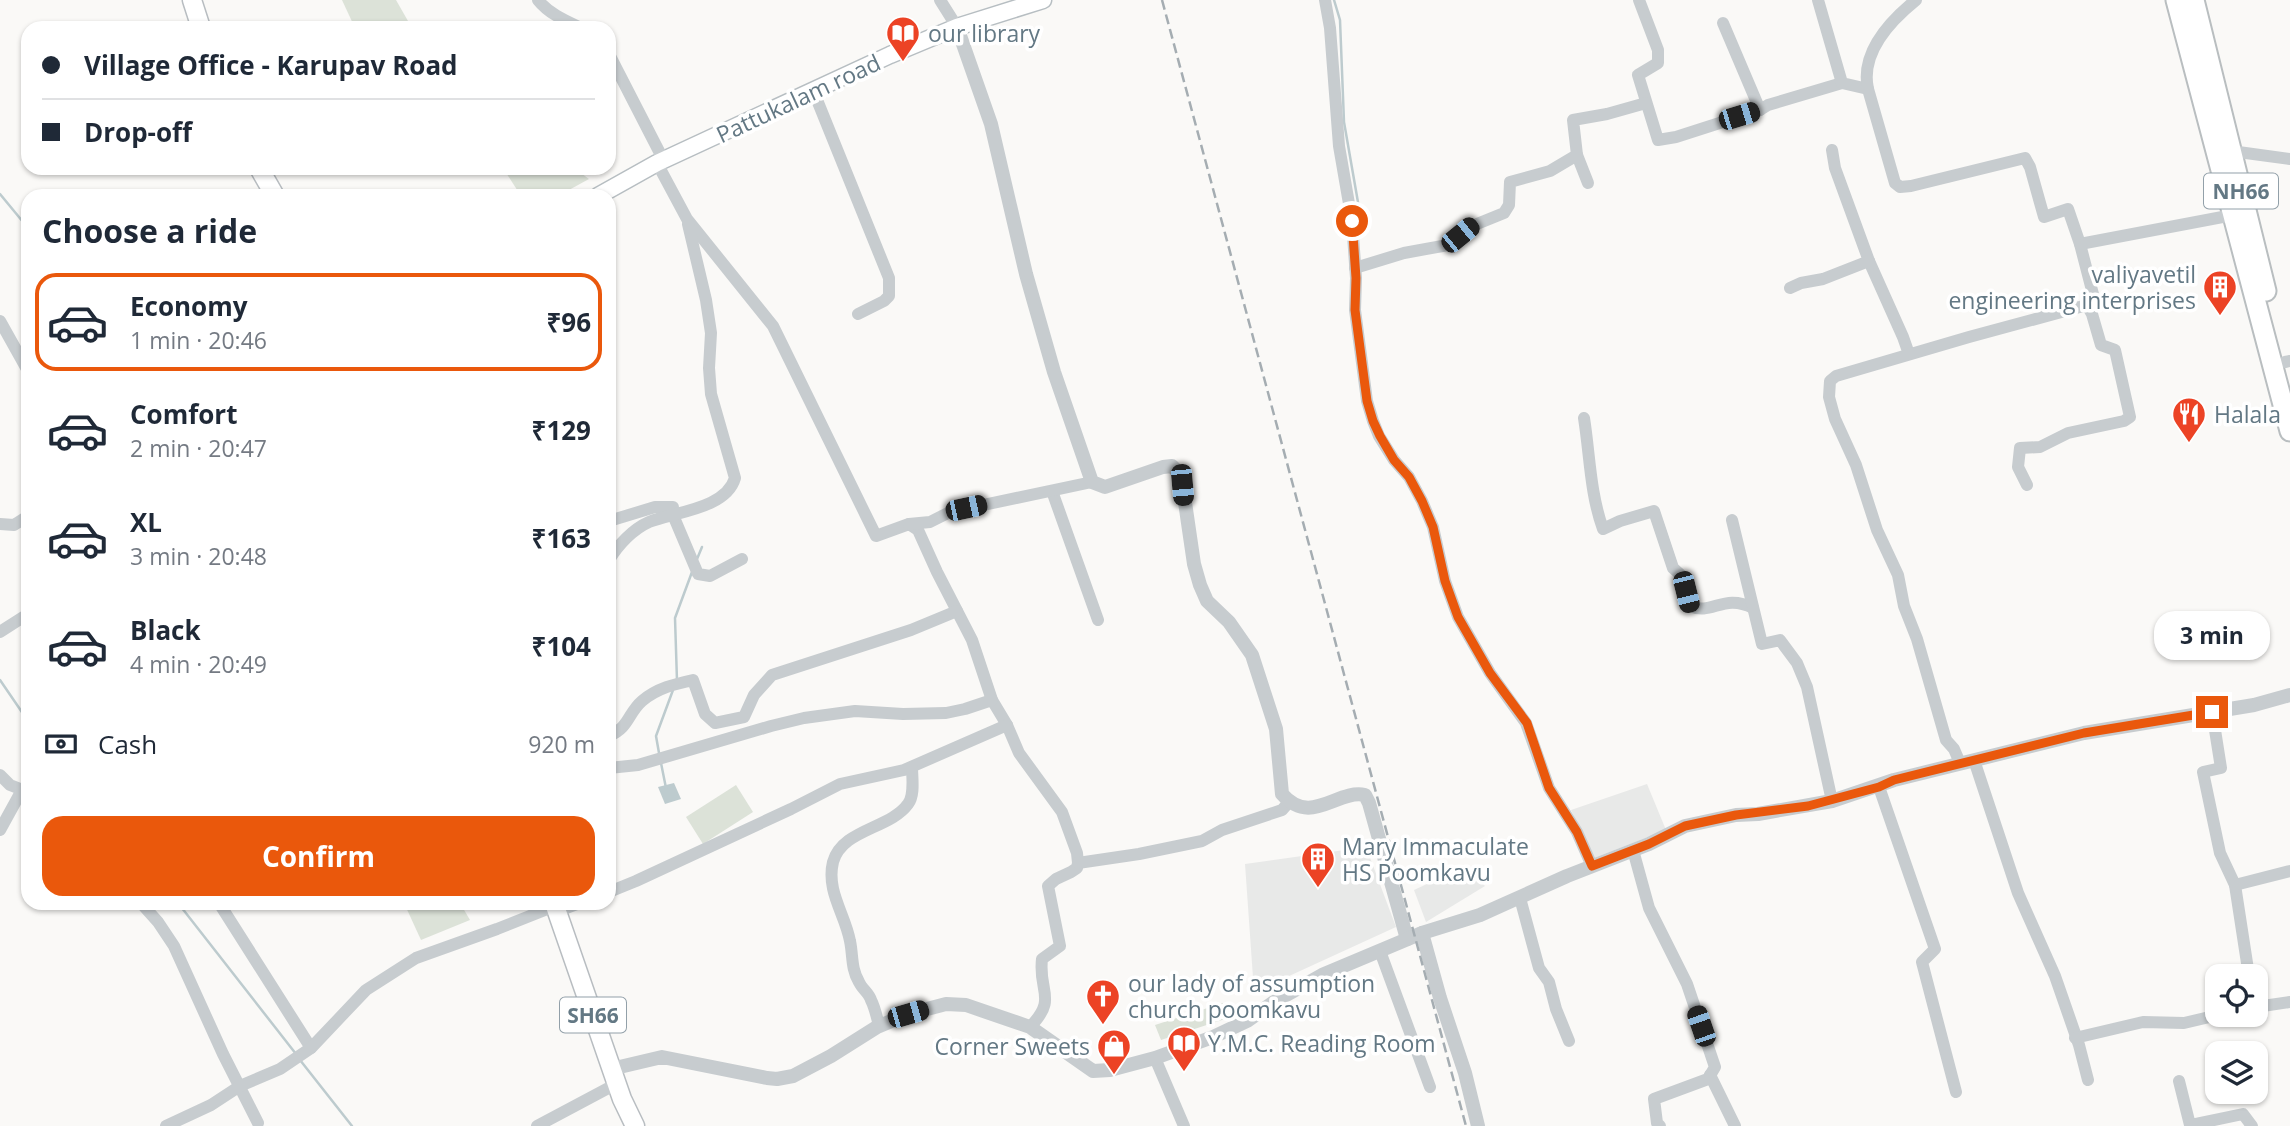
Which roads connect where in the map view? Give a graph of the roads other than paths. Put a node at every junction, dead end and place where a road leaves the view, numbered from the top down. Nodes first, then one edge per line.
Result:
1 (192, 0) edge
2 (538, 0) edge
3 (940, 0) edge
4 (1043, 0) edge
5 (1325, 0) edge
6 (1639, 0) edge
7 (1818, 0) edge
8 (1916, 0) edge
9 (2176, 0) edge
10 (2194, 0) edge
11 (199, 21) edge
12 (568, 21) edge
13 (1723, 23) dead end
14 (957, 27) junction
15 (616, 69) edge
16 (1842, 83) junction
17 (1867, 89) junction
18 (813, 90) junction
19 (1646, 103) junction
20 (1760, 110) junction
21 (1832, 150) dead end
22 (2231, 151) junction
23 (1577, 155) junction
24 (2290, 159) edge
25 (660, 162) junction
26 (1588, 183) dead end
27 (611, 189) edge
28 (2232, 215) junction
29 (687, 219) junction
30 (2080, 244) junction
31 (1869, 261) junction
32 (1355, 268) junction
33 (1790, 288) dead end
34 (2089, 306) junction
35 (858, 314) dead end
36 (0, 321) edge
37 (1909, 354) junction
38 (21, 358) edge
39 (2287, 362) edge
40 (2290, 381) edge
41 (1584, 418) dead end
42 (2290, 430) edge
43 (1092, 482) junction
44 (2027, 485) dead end
45 (1052, 491) junction
46 (670, 511) junction
47 (616, 518) edge
48 (21, 520) edge
49 (1732, 520) dead end
50 (0, 524) edge
51 (909, 524) junction
52 (616, 550) edge
53 (742, 559) dead end
54 (1753, 608) junction
55 (957, 611) junction
56 (21, 618) edge
57 (1098, 620) dead end
58 (0, 632) edge
59 (2290, 695) edge
60 (992, 700) junction
61 (2212, 712) junction
62 (1007, 725) junction
63 (616, 733) edge
64 (1967, 761) junction
65 (616, 767) edge
66 (912, 767) junction
67 (0, 775) edge
68 (1879, 787) junction
69 (21, 789) edge
70 (21, 797) edge
71 (1832, 801) junction
72 (1289, 802) junction
73 (0, 830) edge
74 (1633, 850) junction
75 (1078, 863) junction
76 (1592, 866) junction
77 (2290, 870) edge
78 (2235, 885) junction
79 (616, 889) edge
80 (1520, 898) junction
81 (147, 910) edge
82 (223, 910) edge
83 (547, 910) edge
84 (556, 910) edge
85 (1422, 933) junction
86 (1407, 939) junction
87 (1380, 951) junction
88 (2247, 964) edge
89 (2290, 1002) edge
90 (2268, 1005) edge
91 (2205, 1018) edge
92 (879, 1026) junction
93 (1030, 1027) junction
94 (2075, 1038) junction
95 (1569, 1041) dead end
96 (311, 1048) junction
97 (1155, 1058) junction
98 (1710, 1075) junction
99 (614, 1076) junction
100 (2088, 1080) dead end
101 (2179, 1081) dead end
102 (240, 1086) junction
103 (1430, 1087) dead end
104 (1956, 1092) dead end
105 (258, 1123) dead end
106 (166, 1126) edge
107 (537, 1126) edge
108 (635, 1126) edge
109 (1184, 1126) edge
110 (1478, 1126) edge
111 (1660, 1126) edge
112 (1735, 1126) edge
113 (2252, 1126) edge

1 - 11 main road
2 - 12 street
3 - 14 street
4 - 14 main road, Pattukalam road
5 - 32 street
6 - 19 street
7 - 16 street
8 - 17 street
9 - 28 highway
10 - 22 highway, NH66
13 - 20 street
14 - 18 main road, Pattukalam road
14 - 43 street
15 - 25 street
16 - 17 street
16 - 20 street
17 - 30 street
18 - 25 main road, Pattukalam road
18 - 35 street
19 - 20 street
19 - 23 street
21 - 31 street
22 - 24 street
22 - 39 highway, NH66
23 - 26 street
23 - 32 street
25 - 27 main road, Pattukalam road
25 - 29 street
28 - 30 street
28 - 42 highway
29 - 46 street
29 - 51 street
30 - 34 street
31 - 33 street
31 - 37 street
32 - 76 street
34 - 37 street
34 - 44 street
36 - 38 street
37 - 64 street
39 - 40 highway, NH66
41 - 54 street
43 - 45 street
43 - 72 street
45 - 51 street
45 - 57 street
46 - 47 street
46 - 52 street
46 - 53 street
48 - 50 street
49 - 54 street
51 - 55 street
54 - 71 street
55 - 60 street
55 - 63 street
56 - 58 street
59 - 61 street
60 - 62 street
60 - 65 street
61 - 64 street
61 - 78 street
62 - 66 street
62 - 75 street
64 - 68 street
64 - 94 street
66 - 79 street
66 - 92 street
67 - 69 street
68 - 71 street
68 - 104 street
70 - 73 street
71 - 74 street
72 - 75 street
72 - 86 street
74 - 76 street
74 - 98 street
75 - 93 street
76 - 80 street
77 - 78 street
78 - 88 street
80 - 85 street
80 - 95 street
81 - 102 street
82 - 96 street
83 - 96 street
84 - 99 main road, SH66
85 - 86 street
85 - 110 street
86 - 87 street
87 - 97 street
87 - 103 street
89 - 90 street
91 - 94 street
92 - 93 street
92 - 99 street
93 - 97 street
94 - 100 street
96 - 102 street
97 - 109 street
98 - 111 street
98 - 112 street
99 - 107 street
99 - 108 main road, SH66
101 - 113 street
102 - 105 street
102 - 106 street

